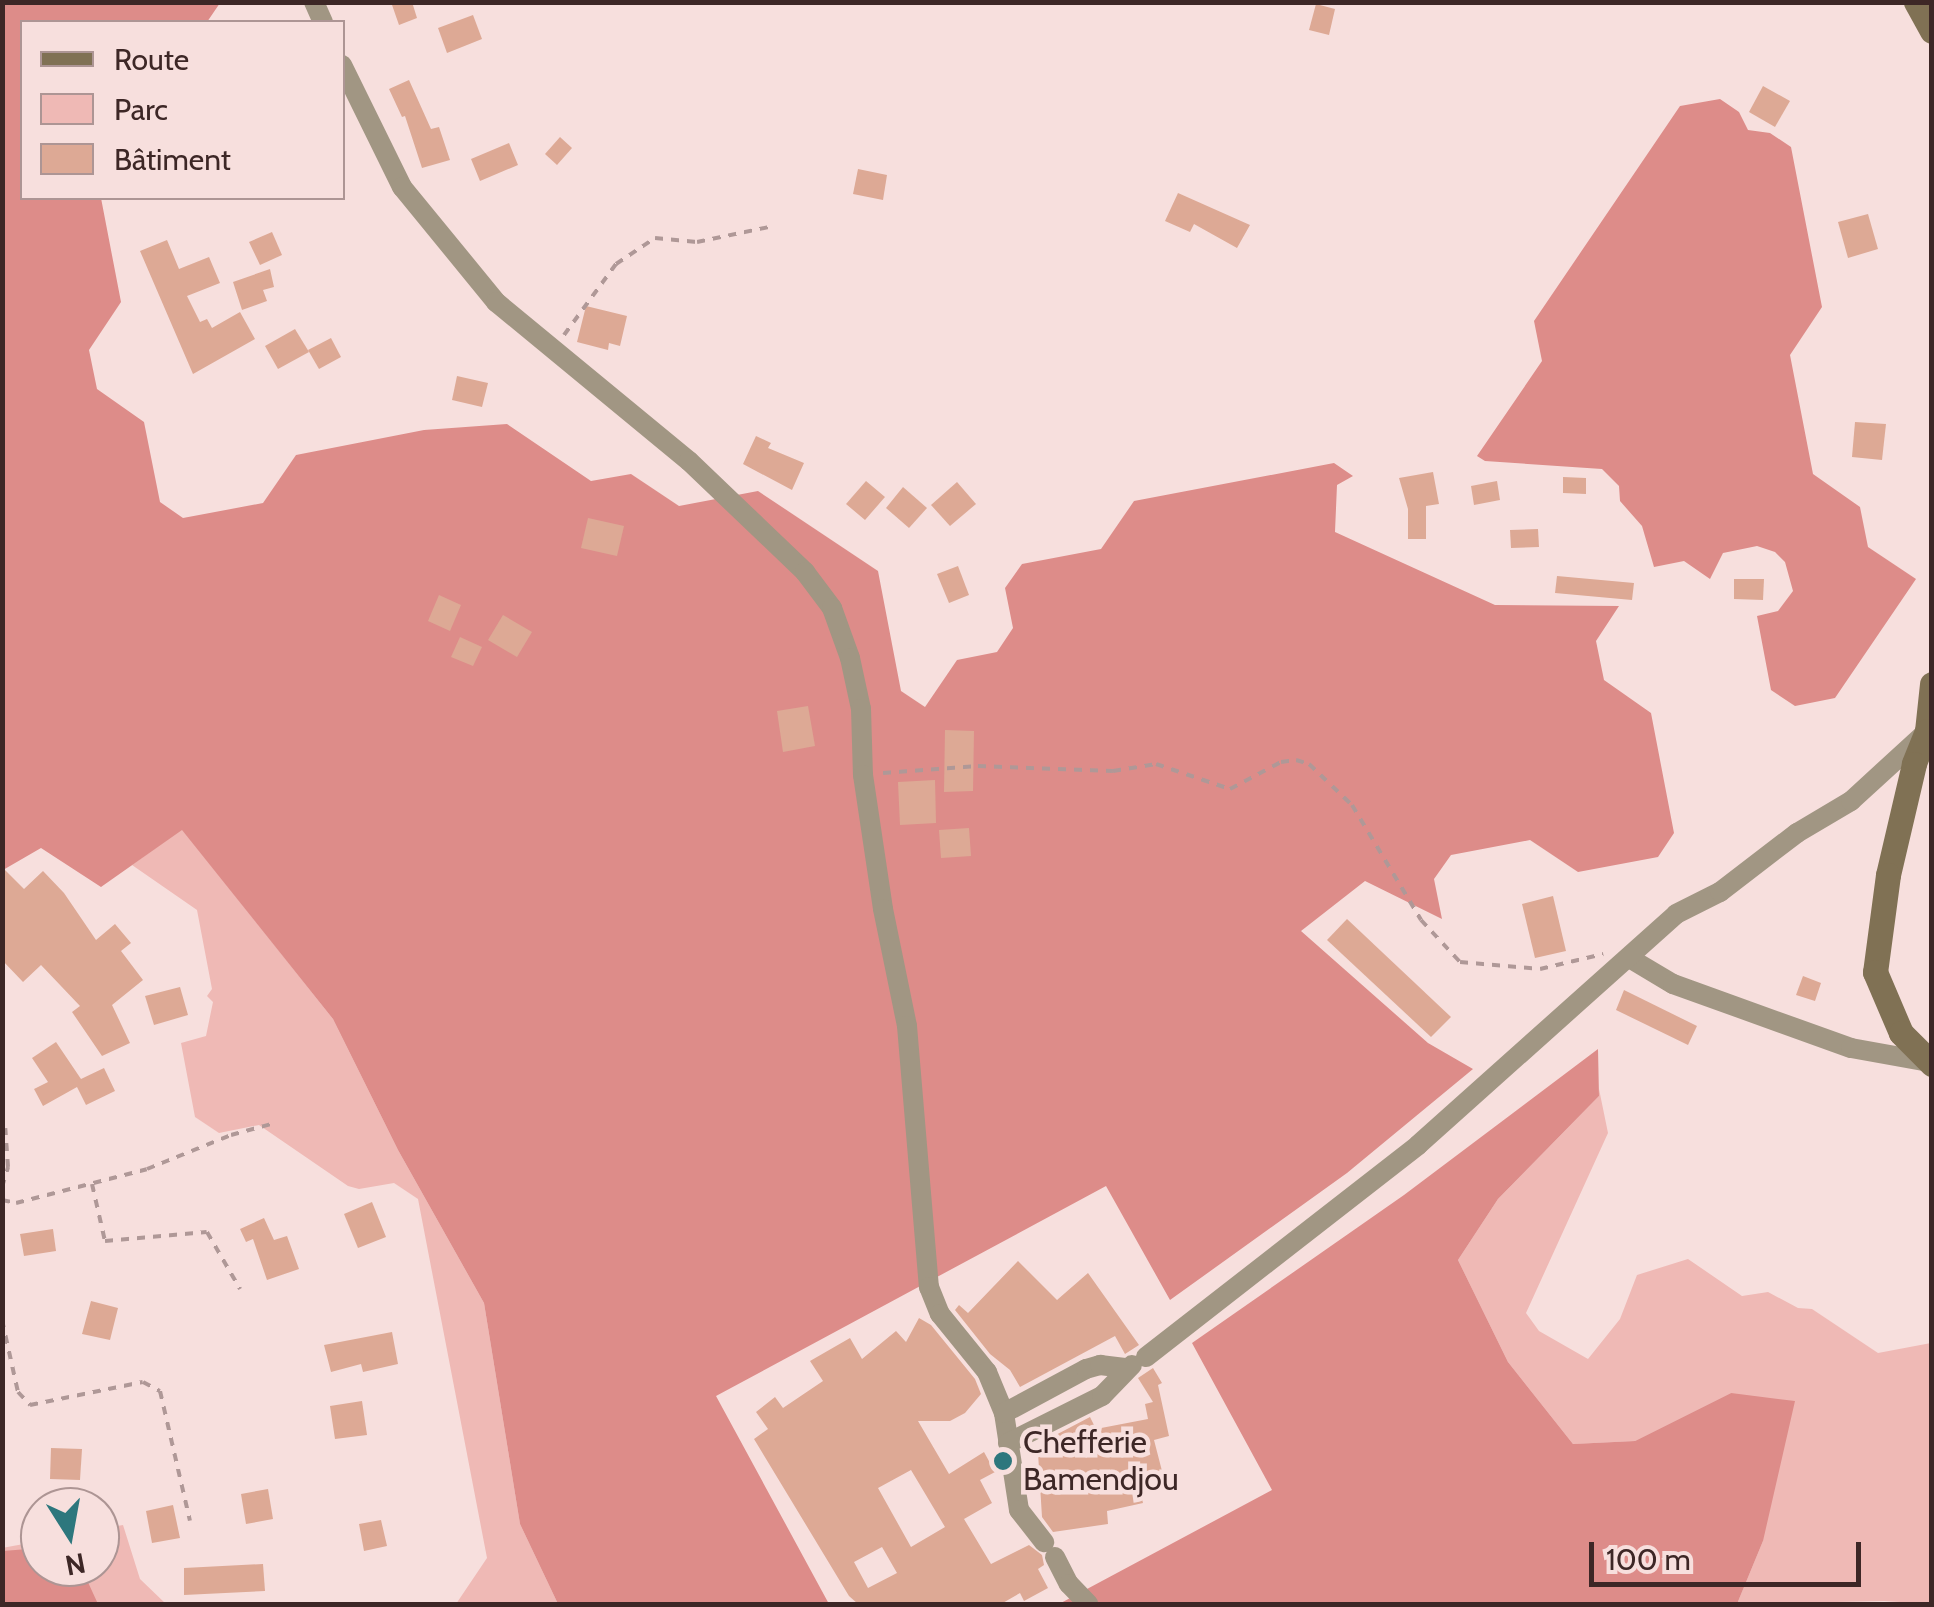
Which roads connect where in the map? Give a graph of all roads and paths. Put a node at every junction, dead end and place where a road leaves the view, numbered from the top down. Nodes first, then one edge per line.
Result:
1 (1916, 2) edge
2 (1932, 31) edge
3 (345, 71) edge
4 (769, 226) dead end
5 (552, 351) junction
6 (1932, 684) edge
7 (1927, 731) junction
8 (863, 775) junction
9 (1631, 958) junction
10 (1930, 1063) edge
11 (276, 1123) dead end
12 (5, 1128) dead end
13 (92, 1184) junction
14 (2, 1187) edge
15 (2, 1200) edge
16 (240, 1290) dead end
17 (2, 1320) edge
18 (1134, 1364) junction
19 (1004, 1413) junction
20 (1008, 1442) junction
21 (190, 1522) dead end
22 (1088, 1604) edge

1 - 2 main road
3 - 5 street
4 - 5 path
5 - 8 street
6 - 7 main road
7 - 9 street
7 - 10 main road
8 - 9 path
8 - 19 street
9 - 10 street
9 - 18 street
11 - 13 path
12 - 14 path
13 - 15 path
13 - 16 path
17 - 21 path
18 - 19 street
18 - 20 street
19 - 20 street
20 - 22 street

